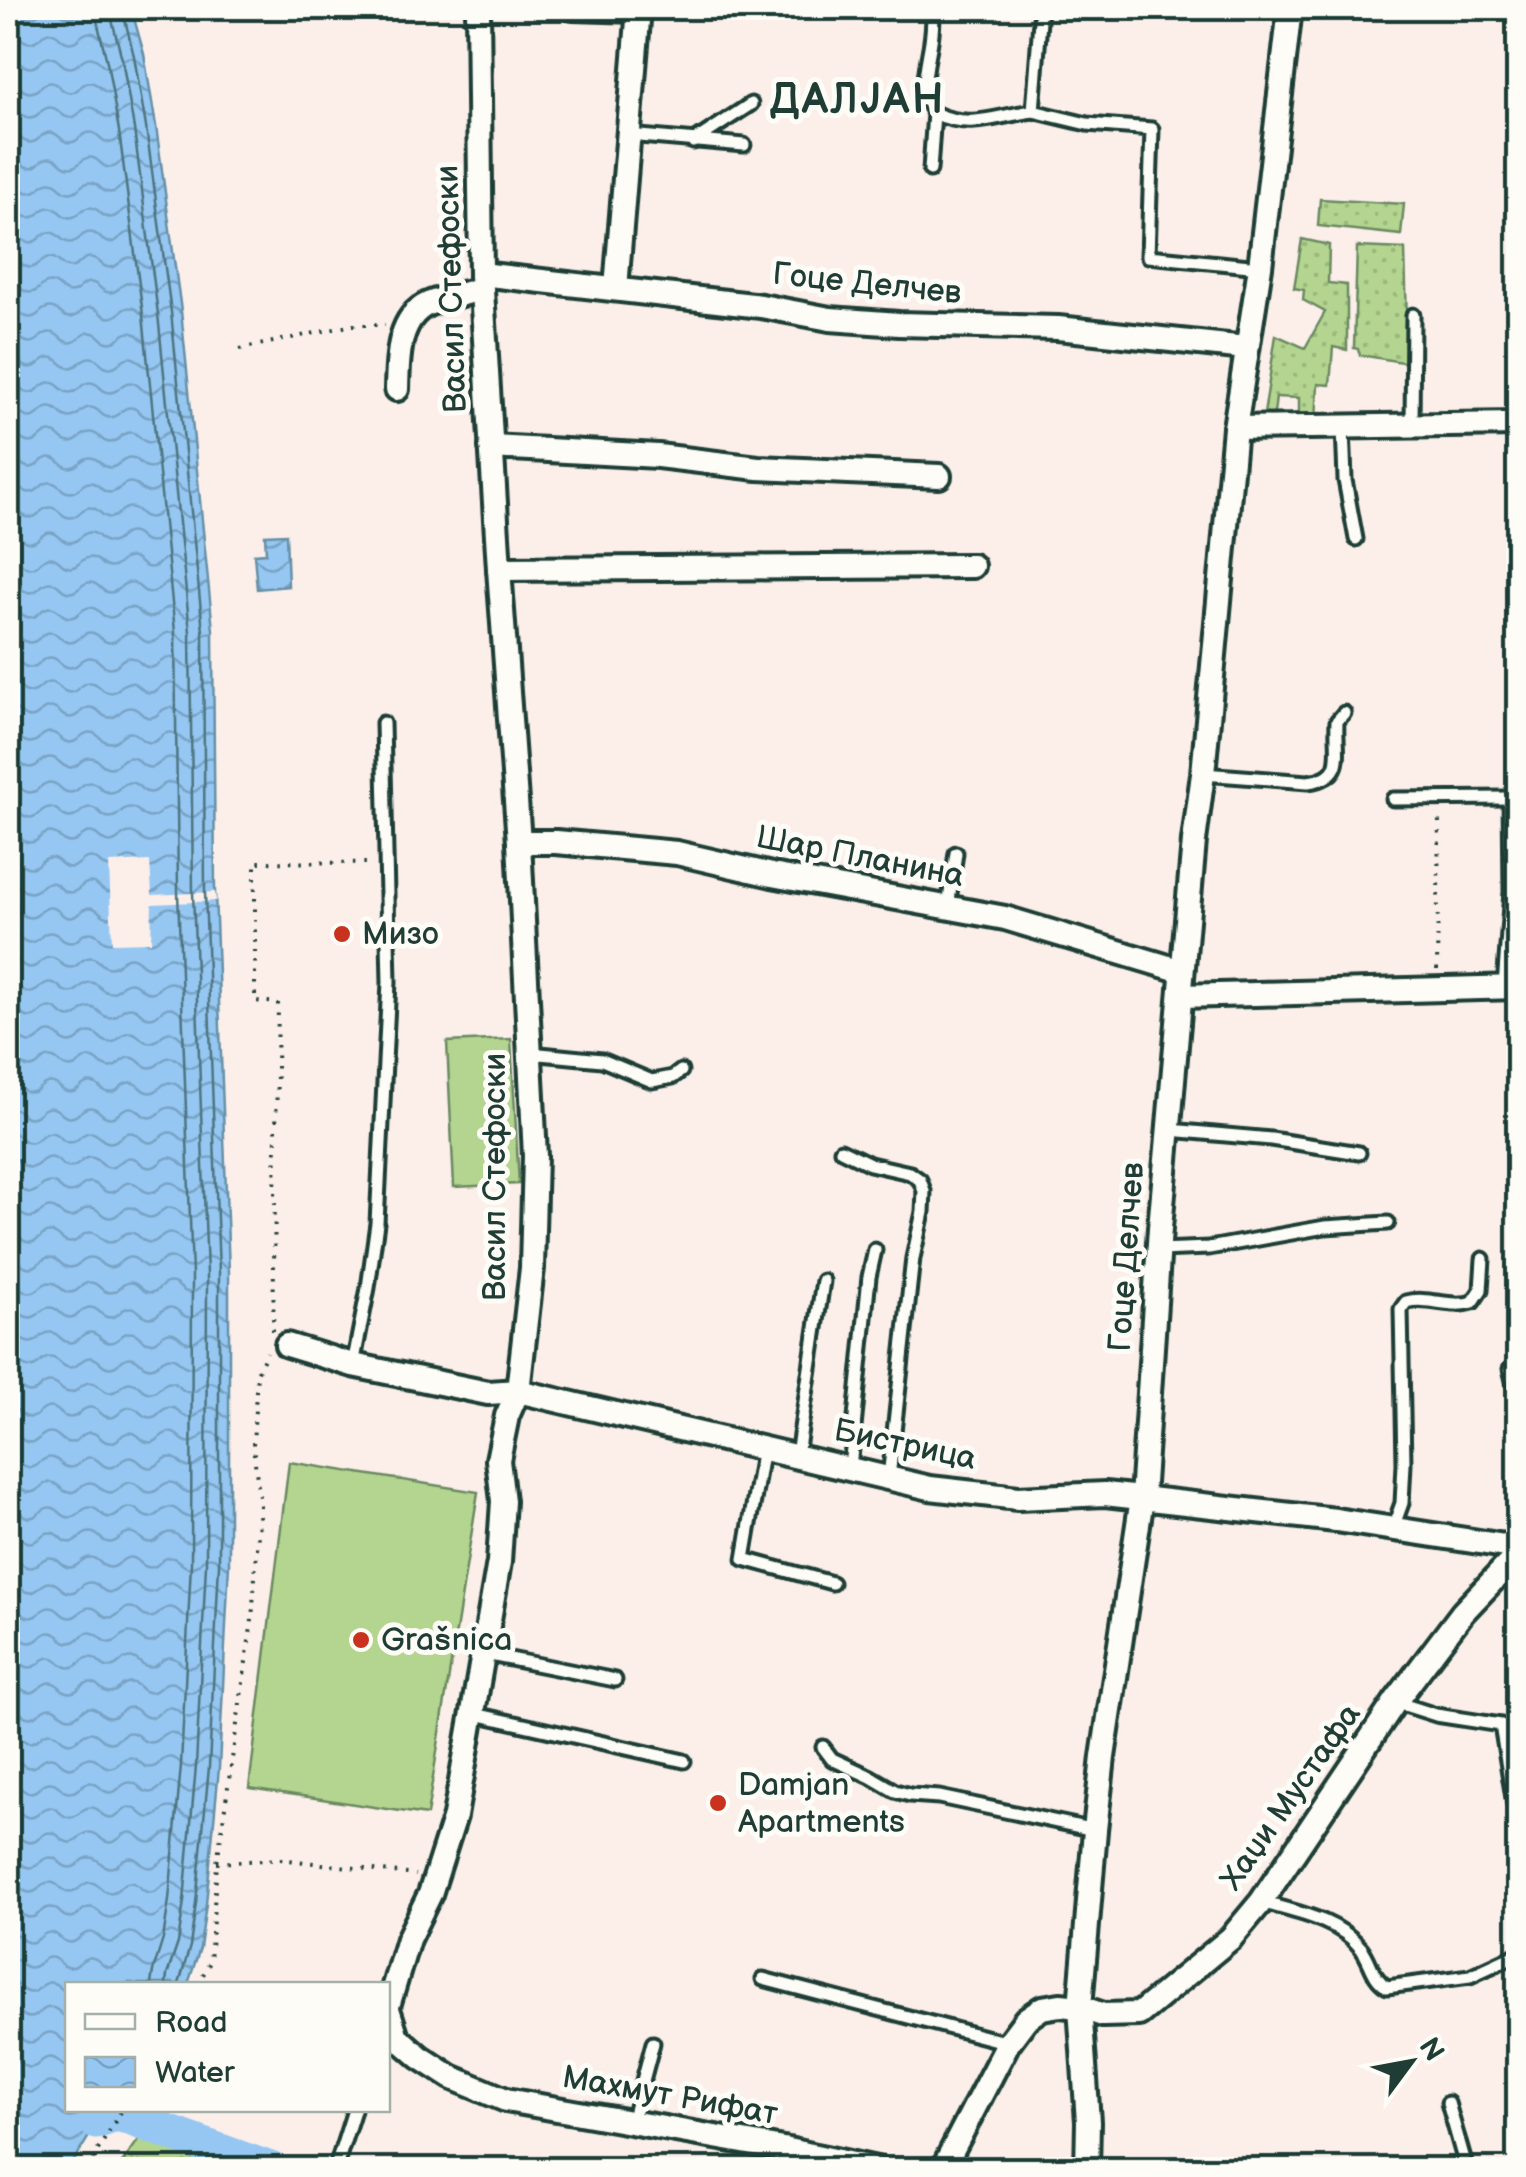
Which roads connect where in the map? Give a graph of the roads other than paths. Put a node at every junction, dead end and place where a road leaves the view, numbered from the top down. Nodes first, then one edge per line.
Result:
1 (478, 8) edge
2 (573, 8) edge
3 (933, 8) edge
4 (1041, 8) edge
5 (1290, 8) edge
6 (639, 9) edge
7 (750, 104) dead end
8 (1033, 112) junction
9 (934, 114) junction
10 (628, 136) junction
11 (693, 142) junction
12 (744, 145) dead end
13 (930, 170) dead end
14 (1260, 266) junction
15 (482, 282) junction
16 (616, 288) junction
17 (1413, 316) dead end
18 (1246, 348) junction
19 (397, 389) dead end
20 (1518, 424) edge
21 (1412, 425) junction
22 (1343, 426) junction
23 (1235, 428) junction
24 (491, 447) junction
25 (939, 476) dead end
26 (1356, 539) dead end
27 (972, 566) dead end
28 (499, 569) junction
29 (1344, 713) dead end
30 (383, 723) dead end
31 (1204, 774) junction
32 (1514, 798) edge
33 (1394, 800) dead end
34 (519, 842) junction
35 (956, 853) dead end
36 (948, 906) junction
37 (1182, 971) junction
38 (1511, 987) edge
39 (1181, 996) junction
40 (530, 1053) junction
41 (681, 1071) dead end
42 (1170, 1130) junction
43 (841, 1150) dead end
44 (1359, 1153) dead end
45 (1388, 1223) dead end
46 (875, 1250) dead end
47 (1159, 1250) junction
48 (1484, 1259) dead end
49 (824, 1281) dead end
50 (287, 1346) dead end
51 (354, 1364) junction
52 (1510, 1369) dead end
53 (518, 1391) junction
54 (1518, 1399) edge
55 (762, 1448) junction
56 (797, 1456) junction
57 (850, 1468) junction
58 (890, 1478) junction
59 (1142, 1498) junction
60 (1393, 1528) junction
61 (1518, 1551) edge
62 (832, 1582) dead end
63 (484, 1654) junction
64 (615, 1680) dead end
65 (1396, 1702) junction
66 (475, 1714) junction
67 (823, 1747) dead end
68 (684, 1761) dead end
69 (1514, 1804) dead end
70 (1095, 1830) junction
71 (1261, 1902) junction
72 (1518, 1954) edge
73 (763, 1979) dead end
74 (390, 2001) edge
75 (1080, 2007) junction
76 (390, 2014) edge
77 (1008, 2042) junction
78 (653, 2043) dead end
79 (451, 2077) joint
80 (1448, 2103) dead end
81 (353, 2112) edge
82 (632, 2122) junction
83 (335, 2170) edge
84 (880, 2170) edge
85 (942, 2170) edge
86 (1087, 2170) edge
87 (1466, 2170) edge

1 - 15 street, Васил Стефоски
2 - 6 street
3 - 9 lane
4 - 8 lane
5 - 14 street, Гоце Делчев
6 - 10 street
7 - 11 lane
8 - 9 lane
8 - 14 lane
9 - 13 lane
10 - 11 lane
10 - 16 street
11 - 12 lane
14 - 18 street, Гоце Делчев
15 - 16 street, Гоце Делчев
15 - 19 street
15 - 24 street, Васил Стефоски
16 - 18 street, Гоце Делчев
17 - 21 lane
18 - 23 street, Гоце Делчев
20 - 21 street
21 - 22 street
22 - 23 street
22 - 26 lane
23 - 31 street, Гоце Делчев
24 - 25 street
24 - 28 street, Васил Стефоски
27 - 28 street
28 - 34 street, Васил Стефоски
29 - 31 lane
30 - 51 lane
31 - 37 street, Гоце Делчев
32 - 33 lane
32 - 38 lane
34 - 36 street, Шар Планина
34 - 40 street, Васил Стефоски
35 - 36 lane
36 - 37 street, Шар Планина
37 - 39 street, Гоце Делчев
38 - 39 street
39 - 42 street, Гоце Делчев
40 - 41 lane
40 - 53 street, Васил Стефоски
42 - 44 lane
42 - 47 street, Гоце Делчев
43 - 58 lane
45 - 47 lane
46 - 57 lane
47 - 59 street, Гоце Делчев
48 - 60 lane
49 - 56 lane
50 - 51 street, Бистрица
51 - 53 street, Бистрица
52 - 54 lane
53 - 55 street, Бистрица
53 - 63 street, Васил Стефоски
55 - 56 street, Бистрица
55 - 62 lane
56 - 57 street, Бистрица
57 - 58 street, Бистрица
58 - 59 street, Бистрица
59 - 60 street, Бистрица
59 - 70 street, Гоце Делчев
60 - 61 street, Бистрица
61 - 65 street, Хаџи Мустафа
63 - 64 lane
63 - 66 street, Васил Стефоски
65 - 69 lane
65 - 71 street, Хаџи Мустафа
66 - 68 lane
66 - 74 street, Васил Стефоски
67 - 70 lane
70 - 75 street, Гоце Делчев
71 - 72 lane
71 - 75 street, Хаџи Мустафа
73 - 77 lane
75 - 77 street
75 - 86 street, Гоце Делчев
76 - 79 street, Васил Стефоски
77 - 85 street
78 - 82 lane
79 - 82 street, Махмут Рифат
80 - 87 lane
81 - 83 lane
82 - 84 street, Махмут Рифат

